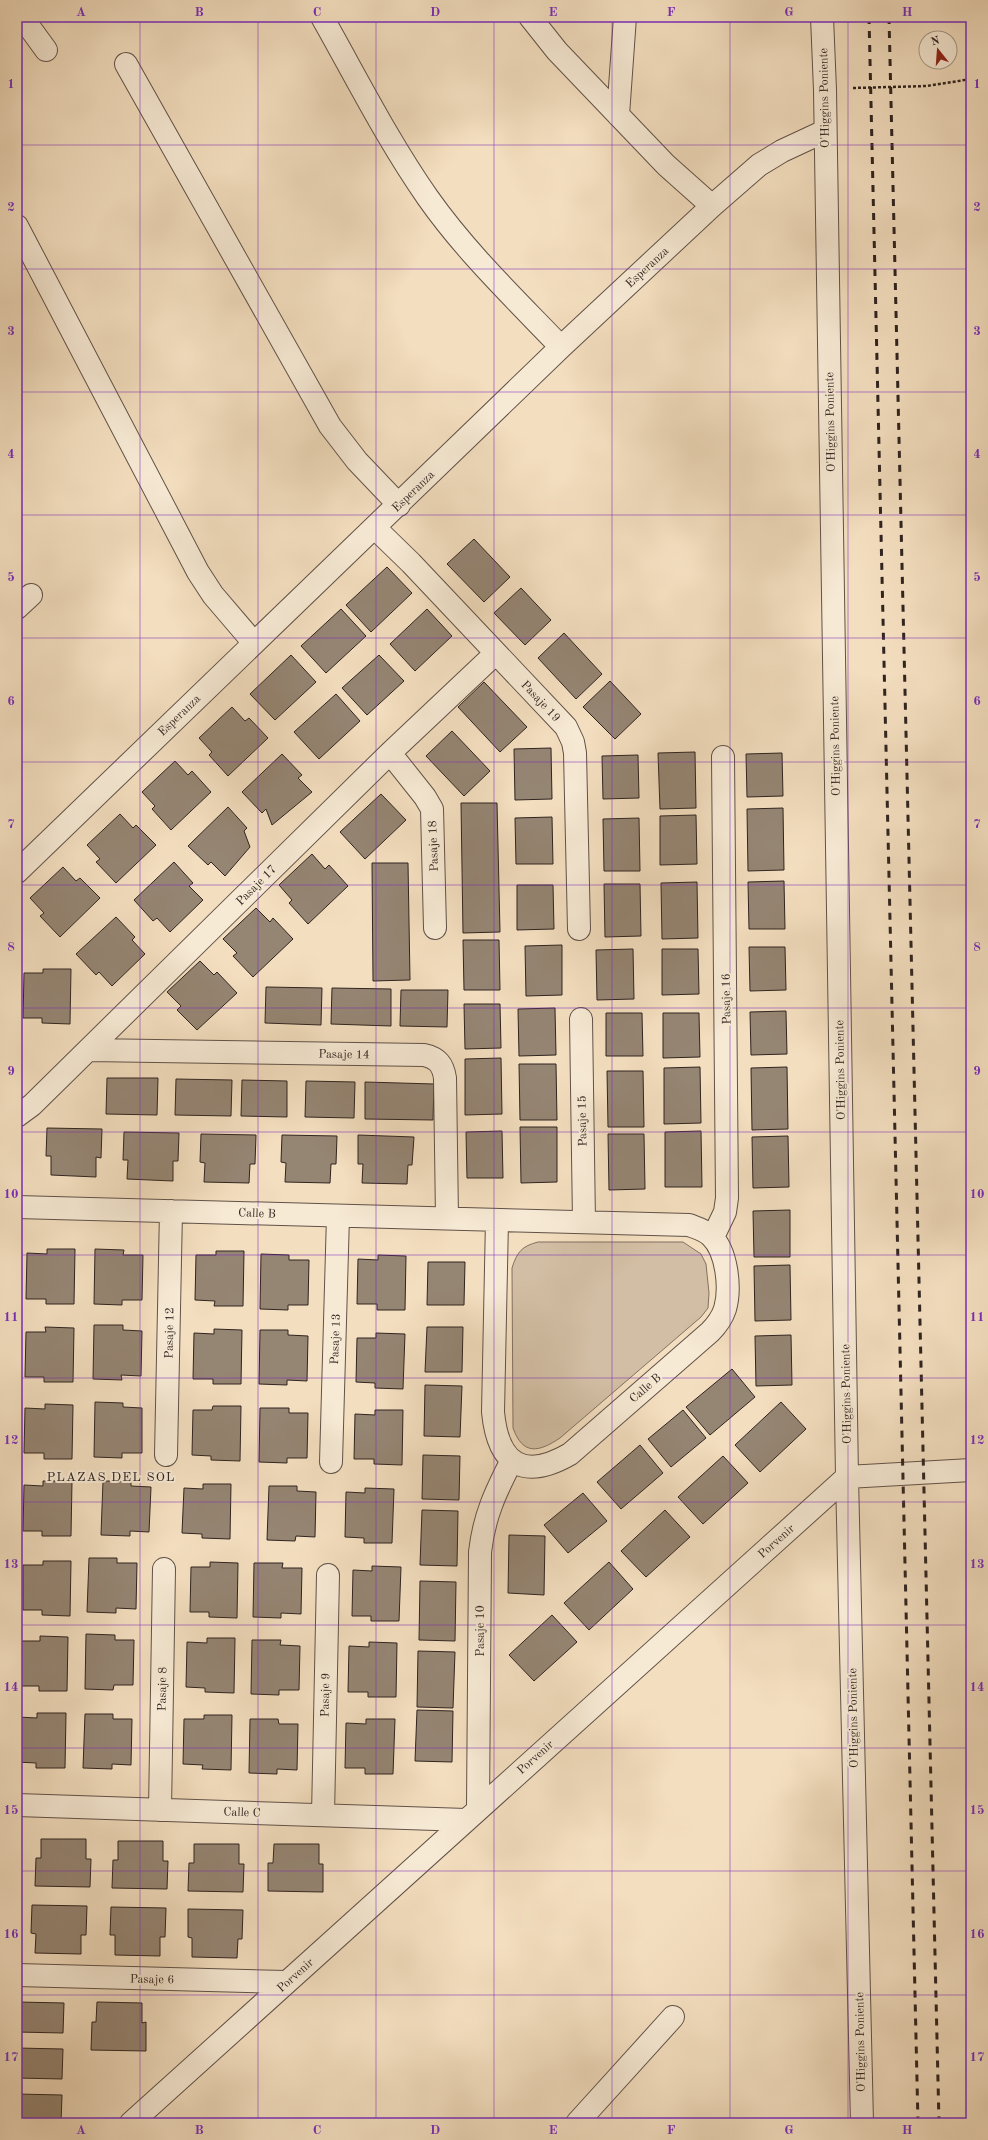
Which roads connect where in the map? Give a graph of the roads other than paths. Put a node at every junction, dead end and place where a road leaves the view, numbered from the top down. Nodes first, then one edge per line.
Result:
1 (22, 17) edge
2 (322, 17) edge
3 (530, 17) edge
4 (625, 17) edge
5 (822, 17) edge
6 (46, 50) dead end
7 (126, 64) dead end
8 (618, 115) junction
9 (825, 131) junction
10 (712, 206) junction
11 (17, 226) edge
12 (561, 347) junction
13 (399, 505) junction
14 (375, 528) junction
15 (254, 643) junction
16 (496, 654) junction
17 (390, 753) junction
18 (723, 757) dead end
19 (17, 872) edge
20 (435, 928) dead end
21 (579, 929) dead end
22 (581, 1020) dead end
23 (89, 1050) junction
24 (17, 1116) edge
25 (17, 1207) edge
26 (171, 1211) junction
27 (338, 1216) junction
28 (447, 1218) junction
29 (497, 1220) junction
30 (584, 1222) junction
31 (713, 1237) junction
32 (166, 1455) dead end
33 (512, 1460) junction
34 (331, 1462) dead end
35 (971, 1470) edge
36 (847, 1476) junction
37 (164, 1568) dead end
38 (328, 1575) dead end
39 (17, 1805) edge
40 (160, 1810) junction
41 (472, 1814) junction
42 (323, 1815) junction
43 (17, 1976) edge
44 (286, 1982) junction
45 (673, 2017) dead end
46 (131, 2123) edge
47 (577, 2123) edge
48 (862, 2123) edge

1 - 6 street
2 - 12 street
3 - 8 street
4 - 8 street
5 - 9 street, O'Higgins Poniente
7 - 13 street
8 - 10 street
9 - 10 street, Esperanza
9 - 36 street, O'Higgins Poniente
10 - 12 street, Esperanza
11 - 15 street
12 - 13 street, Esperanza
13 - 14 street, Esperanza
14 - 15 street, Esperanza
14 - 16 street, Pasaje 19
15 - 19 street, Esperanza
16 - 17 street, Pasaje 17
16 - 21 street, Pasaje 19
17 - 20 street, Pasaje 18
17 - 23 street, Pasaje 17
18 - 31 street, Pasaje 16
22 - 30 street, Pasaje 15
23 - 24 street, Pasaje 17
23 - 28 street, Pasaje 14
25 - 26 street, Calle B
26 - 27 street, Calle B
26 - 32 street, Pasaje 12
27 - 28 street, Calle B
27 - 34 street, Pasaje 13
28 - 29 street, Calle B
29 - 30 street, Calle B
29 - 33 street
30 - 31 street, Calle B
31 - 33 street, Calle B
33 - 41 street, Pasaje 10
35 - 36 street
36 - 41 street, Porvenir
36 - 48 street, O'Higgins Poniente
37 - 40 street, Pasaje 8
38 - 42 street, Pasaje 9
39 - 40 street, Calle C
40 - 42 street, Calle C
41 - 42 street, Calle C
41 - 44 street, Porvenir
43 - 44 street, Pasaje 6
44 - 46 street, Porvenir
45 - 47 street

